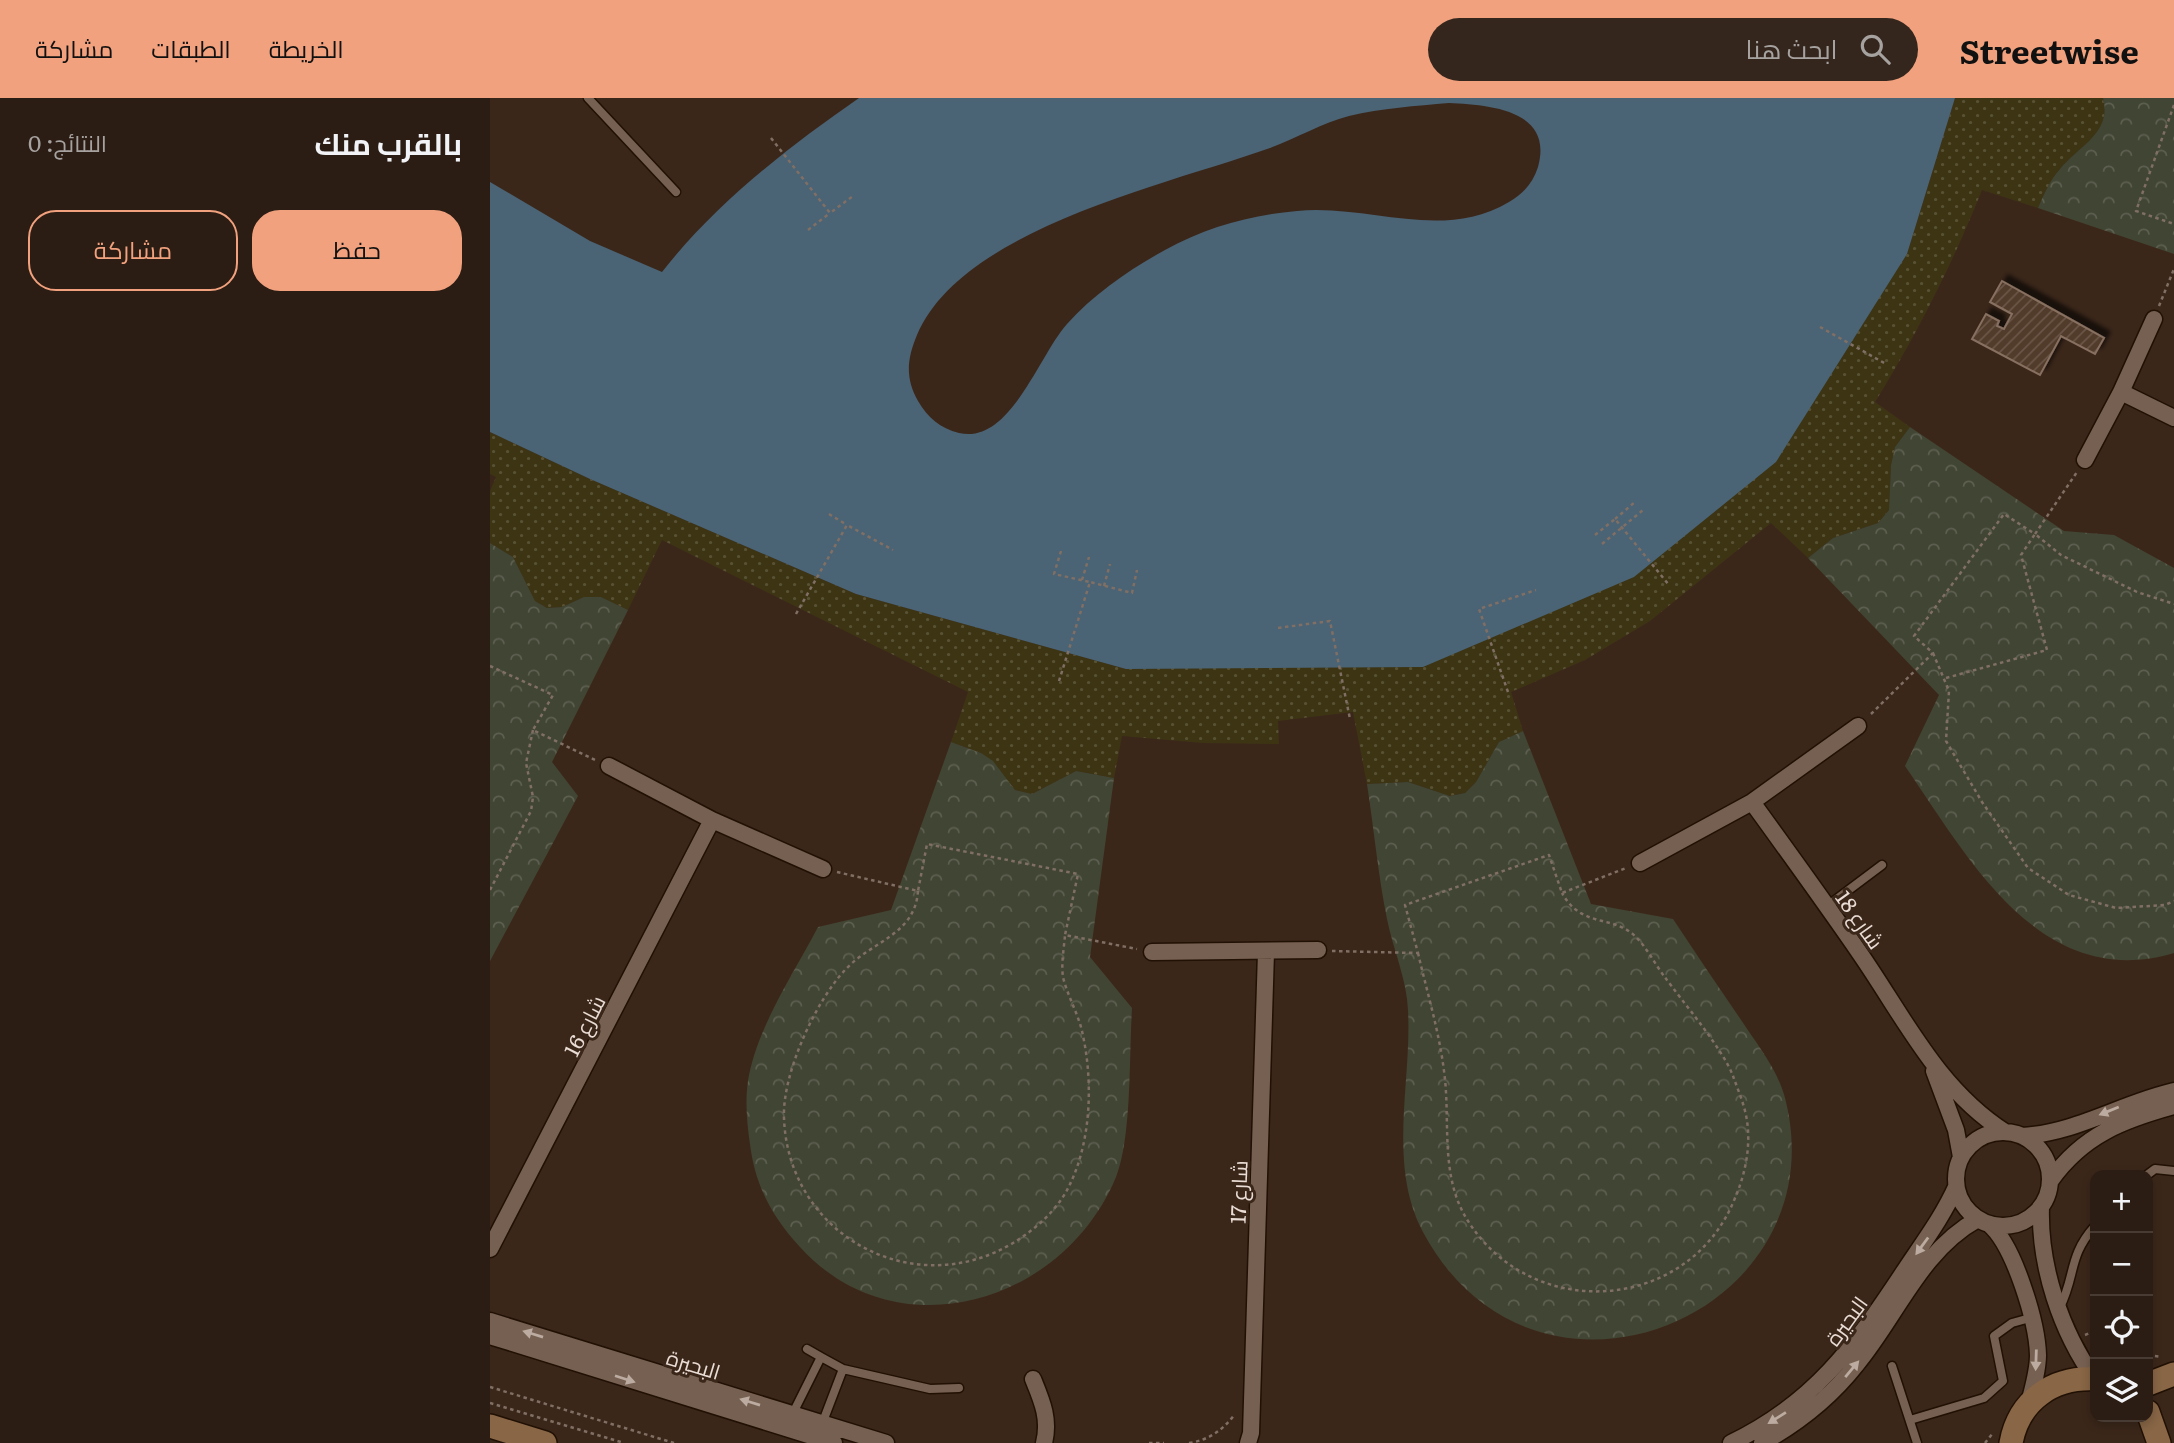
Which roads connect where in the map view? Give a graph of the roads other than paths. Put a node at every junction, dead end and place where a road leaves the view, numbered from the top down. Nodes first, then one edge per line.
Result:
1 (588, 98) edge
2 (676, 192) dead end
3 (2154, 319) road end
4 (2121, 392) junction
5 (2174, 418) edge
6 (2085, 460) road end
7 (1858, 726) road end
8 (609, 766) road end
9 (1752, 802) junction
10 (712, 820) junction
11 (1640, 863) road end
12 (1882, 865) dead end
13 (823, 869) road end
14 (1826, 907) junction
15 (1318, 950) road end
16 (1152, 952) road end
17 (1266, 953) junction
18 (1931, 1063) junction
19 (2174, 1091) edge
20 (2174, 1106) edge
21 (2005, 1132) junction
22 (2022, 1136) junction
23 (1961, 1157) junction
24 (2153, 1170) edge
25 (2174, 1171) edge
26 (2051, 1180) junction
27 (1956, 1187) junction
28 (2041, 1208) junction
29 (1984, 1222) junction
30 (2090, 1233) edge
31 (490, 1249) edge
32 (2045, 1252) junction
33 (2014, 1260) junction
34 (2059, 1309) junction
35 (2030, 1318) junction
36 (490, 1321) edge
37 (1876, 1326) junction
38 (490, 1336) edge
39 (807, 1349) dead end
40 (821, 1357) junction
41 (1892, 1366) dead end
42 (843, 1369) junction
43 (2090, 1371) edge
44 (2174, 1374) edge
45 (1033, 1379) dead end
46 (2090, 1379) edge
47 (2153, 1382) edge
48 (670, 1385) junction
49 (959, 1388) dead end
50 (2029, 1403) junction
51 (1910, 1420) junction
52 (789, 1422) junction
53 (2152, 1422) edge
54 (822, 1424) junction
55 (490, 1426) edge
56 (1251, 1440) edge
57 (545, 1443) edge
58 (834, 1443) edge
59 (886, 1443) edge
60 (1044, 1443) edge
61 (1731, 1443) edge
62 (1762, 1443) edge
63 (1917, 1443) edge
64 (2010, 1443) edge
65 (2159, 1443) edge

1 - 2 lane
3 - 4 street
4 - 5 street
4 - 6 street
7 - 9 street
8 - 10 street
9 - 11 street
9 - 14 street, شارع 18
10 - 13 street
10 - 31 street, شارع 16
12 - 14 lane
14 - 18 street, شارع 18
15 - 17 street
16 - 17 street
17 - 56 street, شارع 17
18 - 21 street, شارع 18
18 - 23 street, شارع 18
19 -> 22 street
20 - 26 street
21 - 22 street
21 - 23 street
22 - 26 street
23 - 27 street
24 - 25 lane
26 - 28 street
27 - 29 street
27 -> 37 street, البحيرة
28 - 29 street
28 - 32 street
29 - 33 street
29 - 37 street, البحيرة
30 - 34 lane
32 - 33 street
32 - 34 street
33 - 35 street
34 - 35 street
34 - 43 street
35 -> 50 street
35 - 51 lane
48 -> 36 street, البحيرة
37 -> 61 street, البحيرة
62 -> 37 street, البحيرة
38 -> 48 street, البحيرة
39 - 40 lane
40 - 42 lane
40 - 52 lane
41 - 51 lane
42 - 49 lane
42 - 54 lane
44 - 47 street
45 - 60 street
46 - 50 street
48 - 52 street, البحيرة
50 - 64 street
51 - 63 lane
52 - 54 street, البحيرة
52 - 58 street, البحيرة
53 - 65 street
54 - 59 street, البحيرة
55 - 57 street

